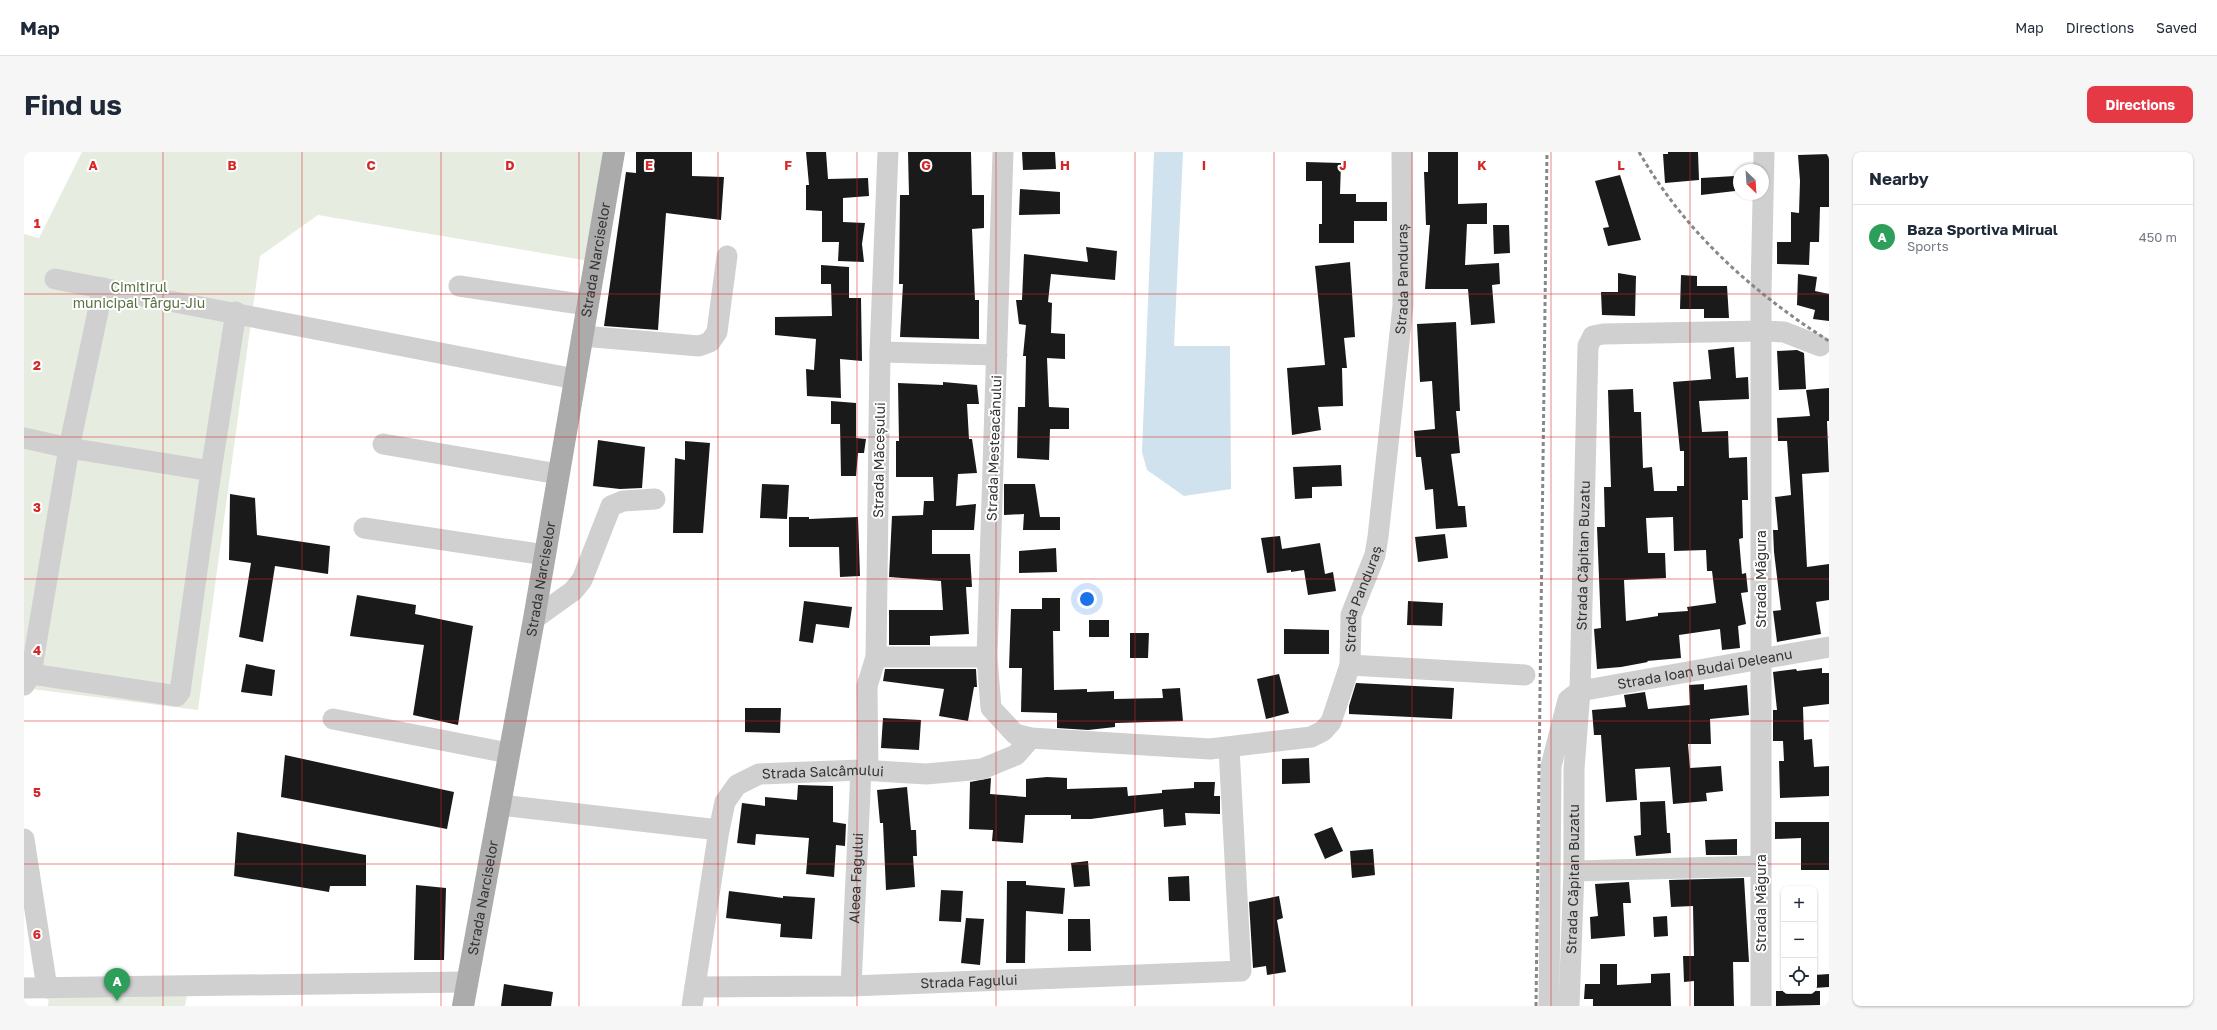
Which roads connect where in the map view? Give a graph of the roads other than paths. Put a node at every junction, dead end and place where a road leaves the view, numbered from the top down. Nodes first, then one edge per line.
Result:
1 (614, 152) edge
2 (888, 152) edge
3 (1004, 152) edge
4 (1402, 152) edge
5 (1764, 152) edge
6 (727, 256) dead end
7 (55, 279) dead end
8 (459, 286) dead end
9 (103, 288) junction
10 (588, 305) junction
11 (236, 312) junction
12 (1762, 331) junction
13 (582, 336) junction
14 (1820, 346) dead end
15 (880, 352) junction
16 (997, 355) junction
17 (575, 379) junction
18 (24, 438) edge
19 (383, 444) dead end
20 (69, 448) junction
21 (211, 471) junction
22 (558, 474) junction
23 (655, 499) dead end
24 (364, 528) dead end
25 (545, 555) junction
26 (534, 619) junction
27 (1829, 648) edge
28 (876, 657) junction
29 (987, 657) junction
30 (1760, 659) junction
31 (1350, 665) junction
32 (1525, 676) dead end
33 (26, 677) edge
34 (1580, 690) junction
35 (333, 719) dead end
36 (1023, 736) junction
37 (1229, 748) junction
38 (508, 753) junction
39 (864, 770) junction
40 (500, 805) junction
41 (719, 830) junction
42 (24, 839) edge
43 (1761, 866) junction
44 (1574, 872) junction
45 (466, 982) junction
46 (851, 986) junction
47 (24, 988) edge
48 (47, 988) junction
49 (694, 997) edge
50 (463, 1006) edge
51 (1549, 1006) edge
52 (1569, 1006) edge
53 (1761, 1006) edge

1 - 10 main road, Strada Narciselor
2 - 15 street, Strada Măceșului
3 - 16 street, Strada Mesteacănului
4 - 31 street, Strada Panduraș
5 - 12 street, Strada Măgura
6 - 13 street
7 - 9 street
8 - 10 street
9 - 11 street
9 - 20 street
10 - 13 main road, Strada Narciselor
11 - 17 street
11 - 21 street
12 - 14 street, Strada Căpitan Buzatu
12 - 30 street, Strada Măgura
12 - 34 street, Strada Căpitan Buzatu
13 - 17 main road, Strada Narciselor
15 - 16 street
15 - 28 street, Strada Măceșului
16 - 29 street, Strada Mesteacănului
17 - 22 main road, Strada Narciselor
18 - 20 street
19 - 22 street
20 - 21 street
20 - 33 street
21 - 33 street
22 - 25 main road, Strada Narciselor
23 - 26 street
24 - 25 street
25 - 26 main road, Strada Narciselor
26 - 38 main road, Strada Narciselor
27 - 30 street, Strada Ioan Budai Deleanu
28 - 29 street
28 - 39 street, Strada Măceșului
29 - 36 street, Strada Mesteacănului
30 - 34 street, Strada Ioan Budai Deleanu
30 - 43 street, Strada Măgura
31 - 32 street
31 - 37 street, Strada Panduraș
34 - 44 street, Strada Căpitan Buzatu
34 - 51 street
35 - 38 street
36 - 37 street, Strada Panduraș
36 - 39 street, Strada Salcâmului
37 - 46 street, Strada Fagului
38 - 40 main road, Strada Narciselor
39 - 41 street, Strada Salcâmului
39 - 46 street, Aleea Fagului
40 - 41 street
40 - 45 main road, Strada Narciselor
41 - 49 street, Strada Salcâmului
42 - 48 street
43 - 44 street
43 - 53 street, Strada Măgura
44 - 52 street, Strada Căpitan Buzatu
45 - 48 street
45 - 50 main road, Strada Narciselor
46 - 49 street, Strada Fagului
47 - 48 street

